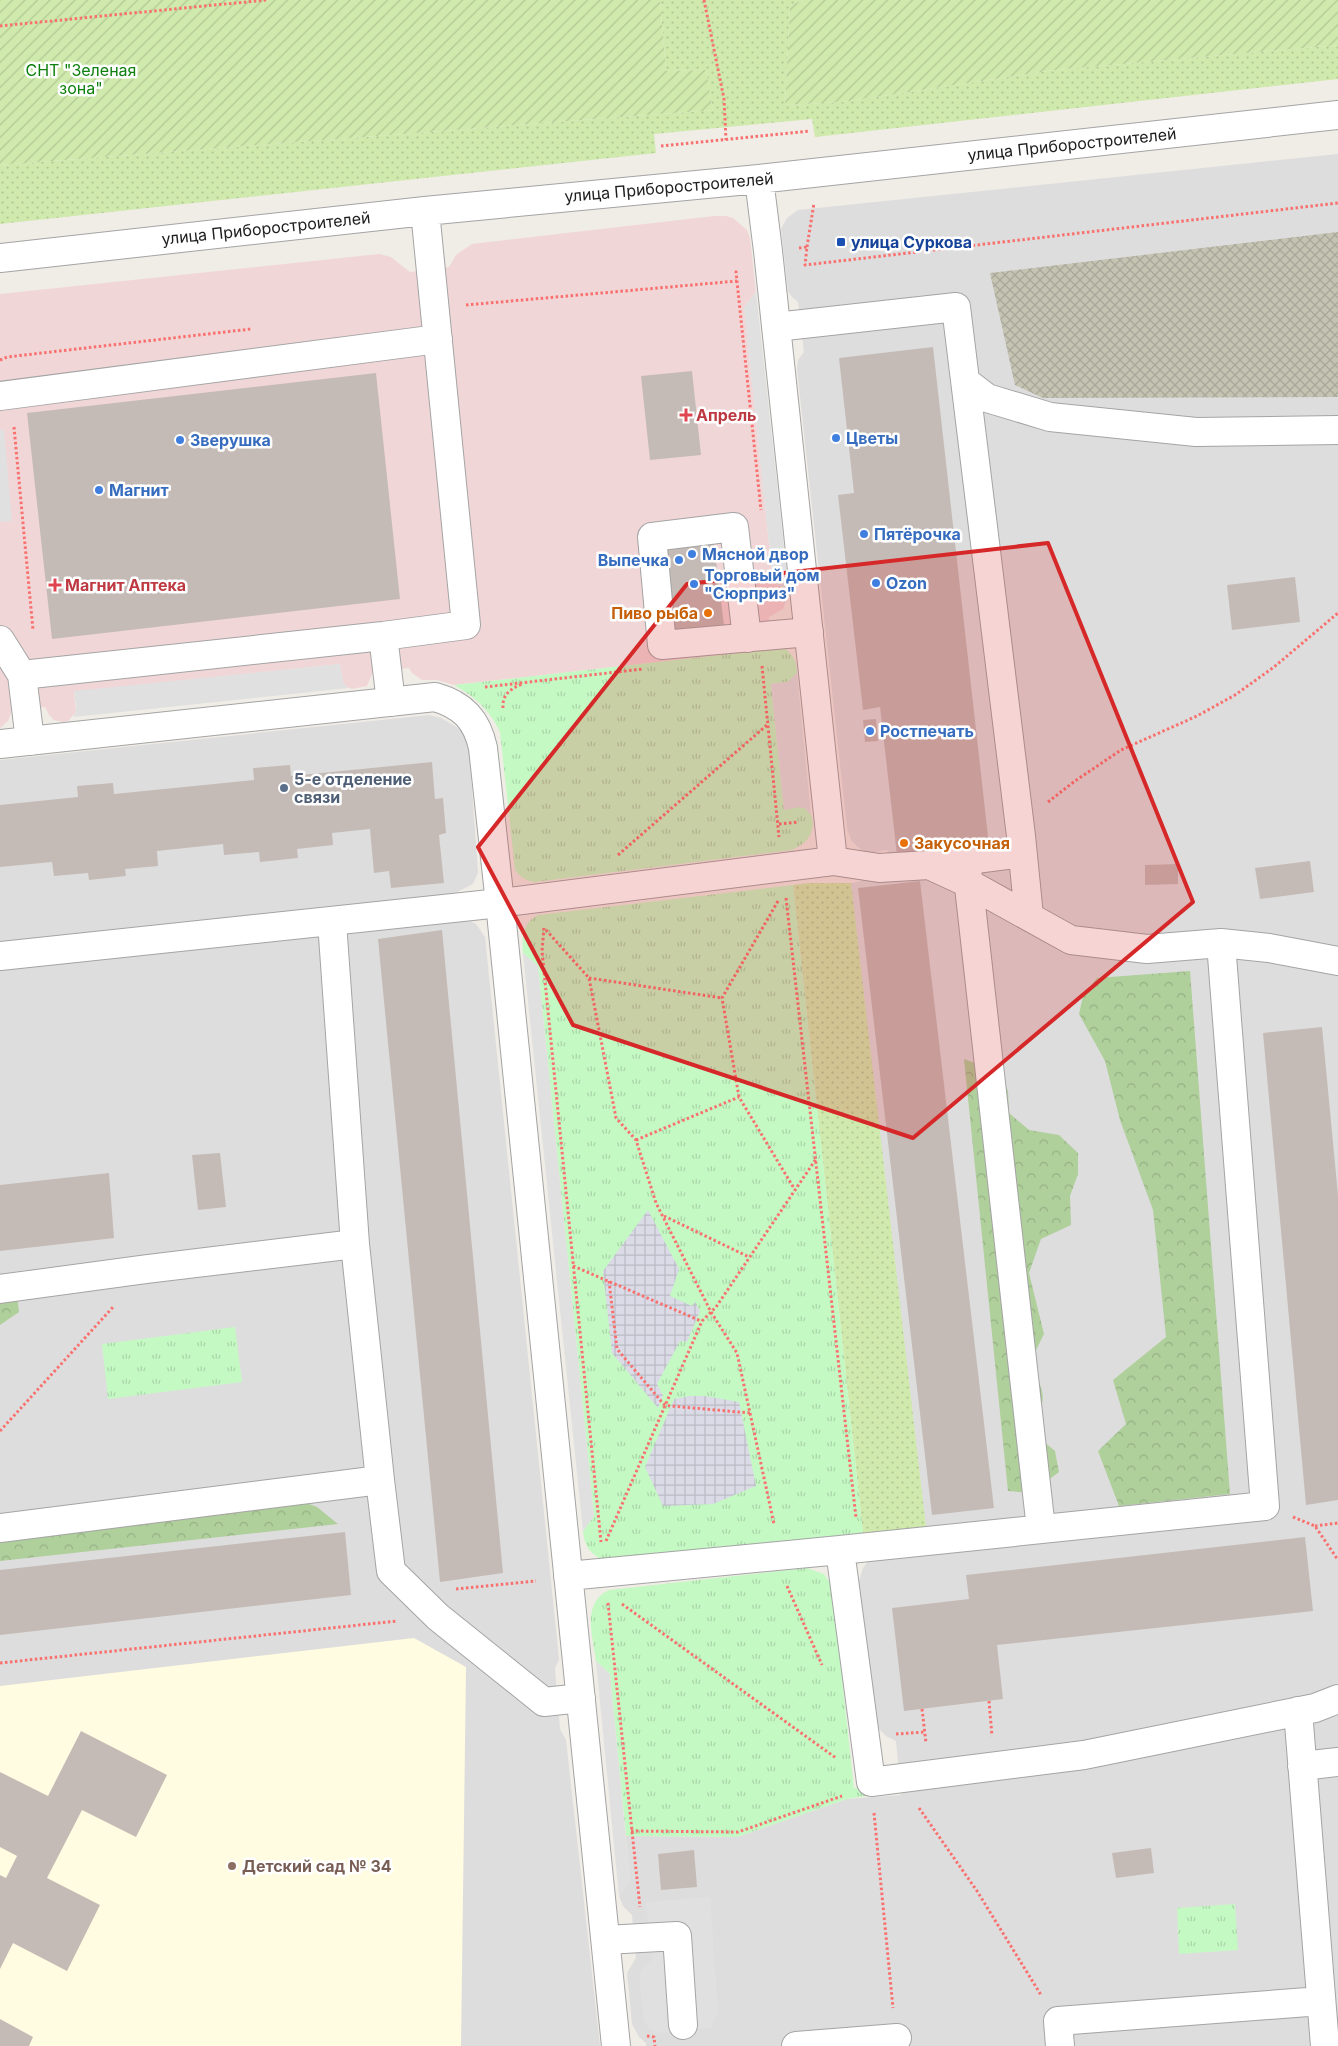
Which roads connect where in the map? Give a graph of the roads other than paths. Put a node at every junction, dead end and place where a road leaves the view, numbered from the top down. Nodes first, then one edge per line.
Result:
1 (1338, 115) edge
2 (759, 179) junction
3 (424, 210) junction
4 (0, 258) edge
5 (776, 327) junction
6 (438, 339) junction
7 (966, 382) junction
8 (5, 395) edge
9 (1338, 430) edge
10 (810, 632) junction
11 (383, 636) junction
12 (747, 638) junction
13 (0, 640) edge
14 (30, 674) junction
15 (391, 702) junction
16 (30, 741) junction
17 (0, 744) edge
18 (1022, 844) junction
19 (833, 861) junction
20 (967, 872) junction
21 (500, 903) junction
22 (1029, 916) junction
23 (332, 922) junction
24 (1221, 943) junction
25 (0, 956) edge
26 (1338, 961) edge
27 (355, 1244) junction
28 (0, 1289) edge
29 (380, 1480) junction
30 (0, 1528) edge
31 (1041, 1528) junction
32 (850, 1549) junction
33 (557, 1578) junction
34 (581, 1698) junction
35 (1338, 1699) edge
36 (1298, 1711) junction
37 (1338, 1762) edge
38 (1302, 1766) junction
39 (606, 1940) junction
40 (1322, 2002) junction
41 (683, 2025) dead end
42 (1059, 2034) edge
43 (896, 2038) road end
44 (616, 2046) edge
45 (796, 2046) edge
46 (1325, 2046) edge

1 - 2 street, улица Приборостроителей
2 - 3 street, улица Приборостроителей
2 - 5 street
3 - 4 street, улица Приборостроителей
3 - 6 street
5 - 7 street
5 - 10 street
6 - 8 street
6 - 11 street
7 - 9 street
7 - 18 street
10 - 12 street
10 - 19 street
11 - 14 street
11 - 15 street
12 - 12 street
13 - 14 street
14 - 16 street
15 - 16 street
15 - 21 street
16 - 17 street
18 - 20 street
18 - 22 street
19 - 20 street
19 - 21 street
20 - 22 street
20 - 31 street
21 - 23 street
21 - 33 street
22 - 24 street
23 - 25 street
23 - 27 street
24 - 26 street
24 - 31 street
27 - 28 street
27 - 29 street
29 - 30 street
29 - 34 street
31 - 32 street
32 - 33 street
32 - 36 street
33 - 34 street
34 - 39 street
35 - 36 street
36 - 38 street
37 - 38 street
38 - 40 street
39 - 41 street
39 - 44 street
40 - 42 street
40 - 46 street
43 - 45 street

